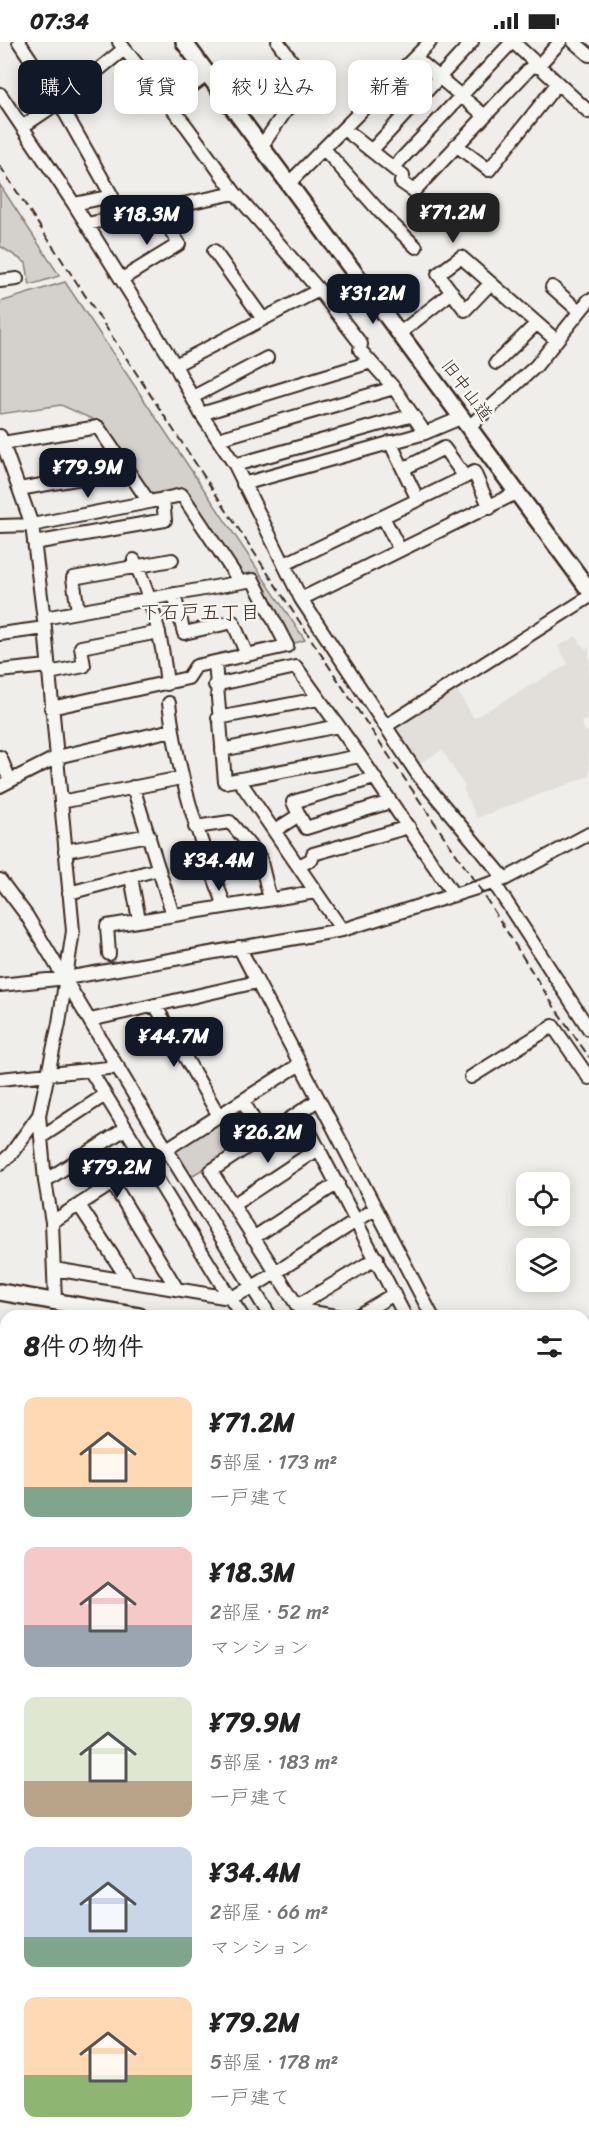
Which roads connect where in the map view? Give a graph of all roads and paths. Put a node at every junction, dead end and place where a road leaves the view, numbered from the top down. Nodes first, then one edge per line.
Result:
1 (19, 42) edge
2 (184, 42) edge
3 (278, 42) edge
4 (430, 42) edge
5 (472, 42) edge
6 (513, 42) edge
7 (560, 42) edge
8 (574, 42) edge
9 (122, 46) edge
10 (589, 55) edge
11 (416, 58) junction
12 (31, 60) edge
13 (133, 60) edge
14 (102, 64) edge
15 (536, 66) junction
16 (208, 74) junction
17 (439, 76) junction
18 (198, 82) edge
19 (557, 84) junction
20 (0, 94) edge
21 (462, 95) junction
22 (587, 104) edge
23 (41, 114) edge
24 (66, 114) edge
25 (176, 114) edge
26 (485, 116) junction
27 (22, 127) junction
28 (344, 129) junction
29 (456, 145) junction
30 (261, 147) junction
31 (325, 150) junction
32 (372, 150) junction
33 (393, 168) junction
34 (288, 184) junction
35 (235, 193) junction
36 (75, 204) junction
37 (158, 209) junction
38 (87, 224) junction
39 (416, 246) dead end
40 (214, 251) dead end
41 (17, 279) dead end
42 (122, 279) junction
43 (0, 281) edge
44 (490, 284) junction
45 (552, 287) dead end
46 (319, 290) junction
47 (452, 292) junction
48 (585, 309) edge
49 (263, 319) junction
50 (536, 324) junction
51 (400, 333) junction
52 (556, 340) junction
53 (267, 358) dead end
54 (371, 362) junction
55 (496, 363) dead end
56 (175, 365) junction
57 (394, 388) junction
58 (193, 398) junction
59 (201, 414) junction
60 (413, 415) junction
61 (467, 422) junction
62 (425, 433) junction
63 (1, 439) edge
64 (218, 439) junction
65 (390, 442) junction
66 (4, 456) edge
67 (235, 465) junction
68 (404, 469) junction
69 (127, 470) junction
70 (465, 477) junction
71 (243, 484) junction
72 (19, 489) junction
73 (518, 492) junction
74 (163, 500) junction
75 (418, 500) junction
76 (149, 502) junction
77 (490, 508) junction
78 (383, 517) junction
79 (32, 525) junction
80 (0, 526) edge
81 (34, 543) junction
82 (400, 550) junction
83 (172, 560) dead end
84 (135, 563) junction
85 (285, 564) junction
86 (240, 582) junction
87 (589, 590) edge
88 (174, 594) junction
89 (589, 597) edge
90 (301, 598) junction
91 (152, 603) junction
92 (78, 611) junction
93 (45, 623) junction
94 (159, 632) junction
95 (0, 634) edge
96 (247, 655) junction
97 (215, 662) junction
98 (49, 670) junction
99 (0, 671) edge
100 (167, 684) junction
101 (215, 685) junction
102 (318, 699) junction
103 (169, 703) dead end
104 (51, 708) junction
105 (219, 718) junction
106 (338, 726) junction
107 (386, 726) junction
108 (172, 730) junction
109 (222, 750) junction
110 (360, 756) junction
111 (0, 757) edge
112 (57, 757) junction
113 (181, 778) junction
114 (374, 778) junction
115 (239, 780) junction
116 (5, 783) edge
117 (133, 787) junction
118 (61, 802) junction
119 (390, 802) junction
120 (298, 815) junction
121 (195, 827) junction
122 (409, 827) junction
123 (274, 831) junction
124 (589, 834) edge
125 (149, 835) junction
126 (65, 851) junction
127 (298, 866) junction
128 (159, 869) junction
129 (131, 877) junction
130 (0, 880) edge
131 (499, 881) junction
132 (316, 892) junction
133 (69, 893) junction
134 (453, 894) junction
135 (270, 899) junction
136 (225, 906) junction
137 (173, 915) junction
138 (139, 920) junction
139 (342, 930) junction
140 (239, 947) junction
141 (109, 954) dead end
142 (66, 978) junction
143 (257, 982) junction
144 (0, 985) edge
145 (155, 1005) junction
146 (90, 1020) junction
147 (589, 1029) edge
148 (300, 1064) junction
149 (118, 1067) junction
150 (90, 1070) junction
151 (47, 1074) junction
152 (471, 1077) dead end
153 (589, 1078) edge
154 (0, 1079) edge
155 (105, 1095) junction
156 (243, 1101) junction
157 (318, 1101) junction
158 (300, 1113) junction
159 (39, 1115) junction
160 (219, 1116) junction
161 (125, 1129) junction
162 (41, 1137) junction
163 (264, 1138) junction
164 (319, 1148) junction
165 (167, 1150) junction
166 (146, 1163) junction
167 (0, 1164) edge
168 (45, 1180) junction
169 (338, 1183) junction
170 (112, 1184) junction
171 (79, 1205) junction
172 (233, 1205) junction
173 (375, 1209) junction
174 (356, 1219) junction
175 (52, 1222) junction
176 (254, 1238) junction
177 (377, 1258) junction
178 (54, 1269) junction
179 (276, 1272) junction
180 (129, 1281) junction
181 (253, 1287) junction
182 (177, 1289) junction
183 (0, 1292) edge
184 (394, 1294) junction
185 (230, 1298) junction
186 (55, 1301) junction
187 (297, 1306) junction
188 (105, 1310) edge
189 (238, 1310) edge
190 (266, 1310) edge
191 (300, 1310) edge
192 (367, 1310) edge
193 (402, 1310) edge
194 (429, 1310) edge

1 - 12 street
2 - 16 main road, 旧中山道
3 - 30 street
4 - 11 street
5 - 17 street
6 - 15 street
6 - 21 street
7 - 15 street
8 - 10 street
9 - 13 street
9 - 14 street
11 - 17 street
11 - 28 street
15 - 19 street
15 - 26 street
16 - 18 street
16 - 30 main road, 旧中山道
17 - 21 street
17 - 32 street
19 - 22 street
19 - 29 street
20 - 27 street
21 - 26 street
21 - 33 street
23 - 27 street
24 - 36 street
25 - 35 street
26 - 29 street
27 - 36 street
28 - 31 street
28 - 32 street
29 - 33 street
30 - 34 main road, 旧中山道
31 - 34 street
31 - 39 street
32 - 33 street
34 - 51 main road, 旧中山道
35 - 37 street
35 - 46 street
36 - 38 street
37 - 38 street
37 - 42 street
38 - 42 street
40 - 49 street
41 - 43 street
42 - 56 street
44 - 47 street
44 - 47 street
44 - 50 street
45 - 48 street
46 - 49 street
46 - 54 street
47 - 51 street
48 - 52 street
49 - 56 street
50 - 52 street
50 - 55 street
51 - 61 main road, 旧中山道
52 - 61 street
53 - 58 street
54 - 57 street
54 - 59 street
56 - 58 street
57 - 60 street
57 - 64 street
58 - 59 street
59 - 64 street
60 - 62 street
60 - 67 street
61 - 62 street
61 - 73 main road, 旧中山道
62 - 65 street
63 - 66 street
63 - 69 street
64 - 67 street
65 - 68 street
65 - 71 street
66 - 72 street
67 - 71 street
68 - 70 street
68 - 75 street
69 - 72 street
69 - 76 street
70 - 75 street
70 - 77 street
71 - 85 street
72 - 79 street
73 - 77 street
73 - 87 main road, 旧中山道
74 - 76 street
74 - 81 street
74 - 86 street
75 - 78 street
76 - 79 street
77 - 82 street
78 - 82 street
78 - 85 street
79 - 80 street
79 - 81 street
81 - 93 street
82 - 90 street
83 - 84 street
84 - 91 street
84 - 92 street
85 - 90 street
86 - 88 street
86 - 96 street
88 - 91 street
88 - 96 street
89 - 107 street
90 - 107 street
91 - 92 street
91 - 94 street
92 - 93 street
93 - 95 street
93 - 98 street
94 - 98 street
94 - 100 street
96 - 97 street
97 - 100 street
97 - 101 street
98 - 99 street
98 - 104 street
100 - 104 street
101 - 102 street
101 - 105 street
102 - 105 street
102 - 106 street
103 - 108 street
104 - 112 street
105 - 109 street
106 - 109 street
106 - 110 street
107 - 131 street
108 - 112 street
108 - 113 street
109 - 115 street
110 - 114 street
110 - 115 street
111 - 116 street
112 - 116 street
112 - 118 street
113 - 117 street
113 - 121 street
114 - 119 street
114 - 120 street
115 - 123 street
117 - 118 street
117 - 125 street
118 - 126 street
119 - 120 street
119 - 122 street
120 - 123 street
121 - 135 street
121 - 136 street
122 - 127 street
122 - 134 street
123 - 127 street
124 - 131 street
125 - 126 street
125 - 128 street
126 - 133 street
127 - 132 street
128 - 129 street
128 - 137 street
129 - 133 street
129 - 138 street
130 - 142 street
131 - 134 street
131 - 147 street
132 - 135 street
132 - 139 street
133 - 142 street
134 - 139 street
135 - 136 street
136 - 137 street
137 - 138 street
138 - 141 street
139 - 140 street
140 - 142 street
140 - 143 street
142 - 144 street
142 - 146 street
142 - 151 street
143 - 145 street
143 - 148 street
145 - 146 street
145 - 160 street
146 - 149 street
148 - 156 street
148 - 157 street
149 - 150 street
149 - 165 street
150 - 151 street
150 - 155 street
151 - 154 street
151 - 159 street
152 - 153 street
155 - 161 street
155 - 162 street
156 - 160 street
156 - 163 street
157 - 158 street
157 - 173 street
158 - 163 street
158 - 164 street
159 - 162 street
159 - 167 street
160 - 165 street
161 - 166 street
161 - 168 street
162 - 168 street
163 - 172 street
164 - 169 street
164 - 172 street
165 - 166 street
165 - 181 street
166 - 170 street
166 - 185 street
168 - 175 street
169 - 174 street
169 - 176 street
170 - 171 street
170 - 182 street
171 - 175 street
171 - 180 street
172 - 176 street
173 - 174 street
173 - 194 street
174 - 177 street
174 - 179 street
175 - 178 street
176 - 179 street
177 - 184 street
177 - 187 street
178 - 180 street
178 - 186 street
179 - 181 street
179 - 187 street
180 - 182 street
181 - 185 street
181 - 190 street
182 - 185 street
183 - 186 main road
184 - 192 street
184 - 193 street
185 - 189 street
186 - 188 main road
187 - 191 street

